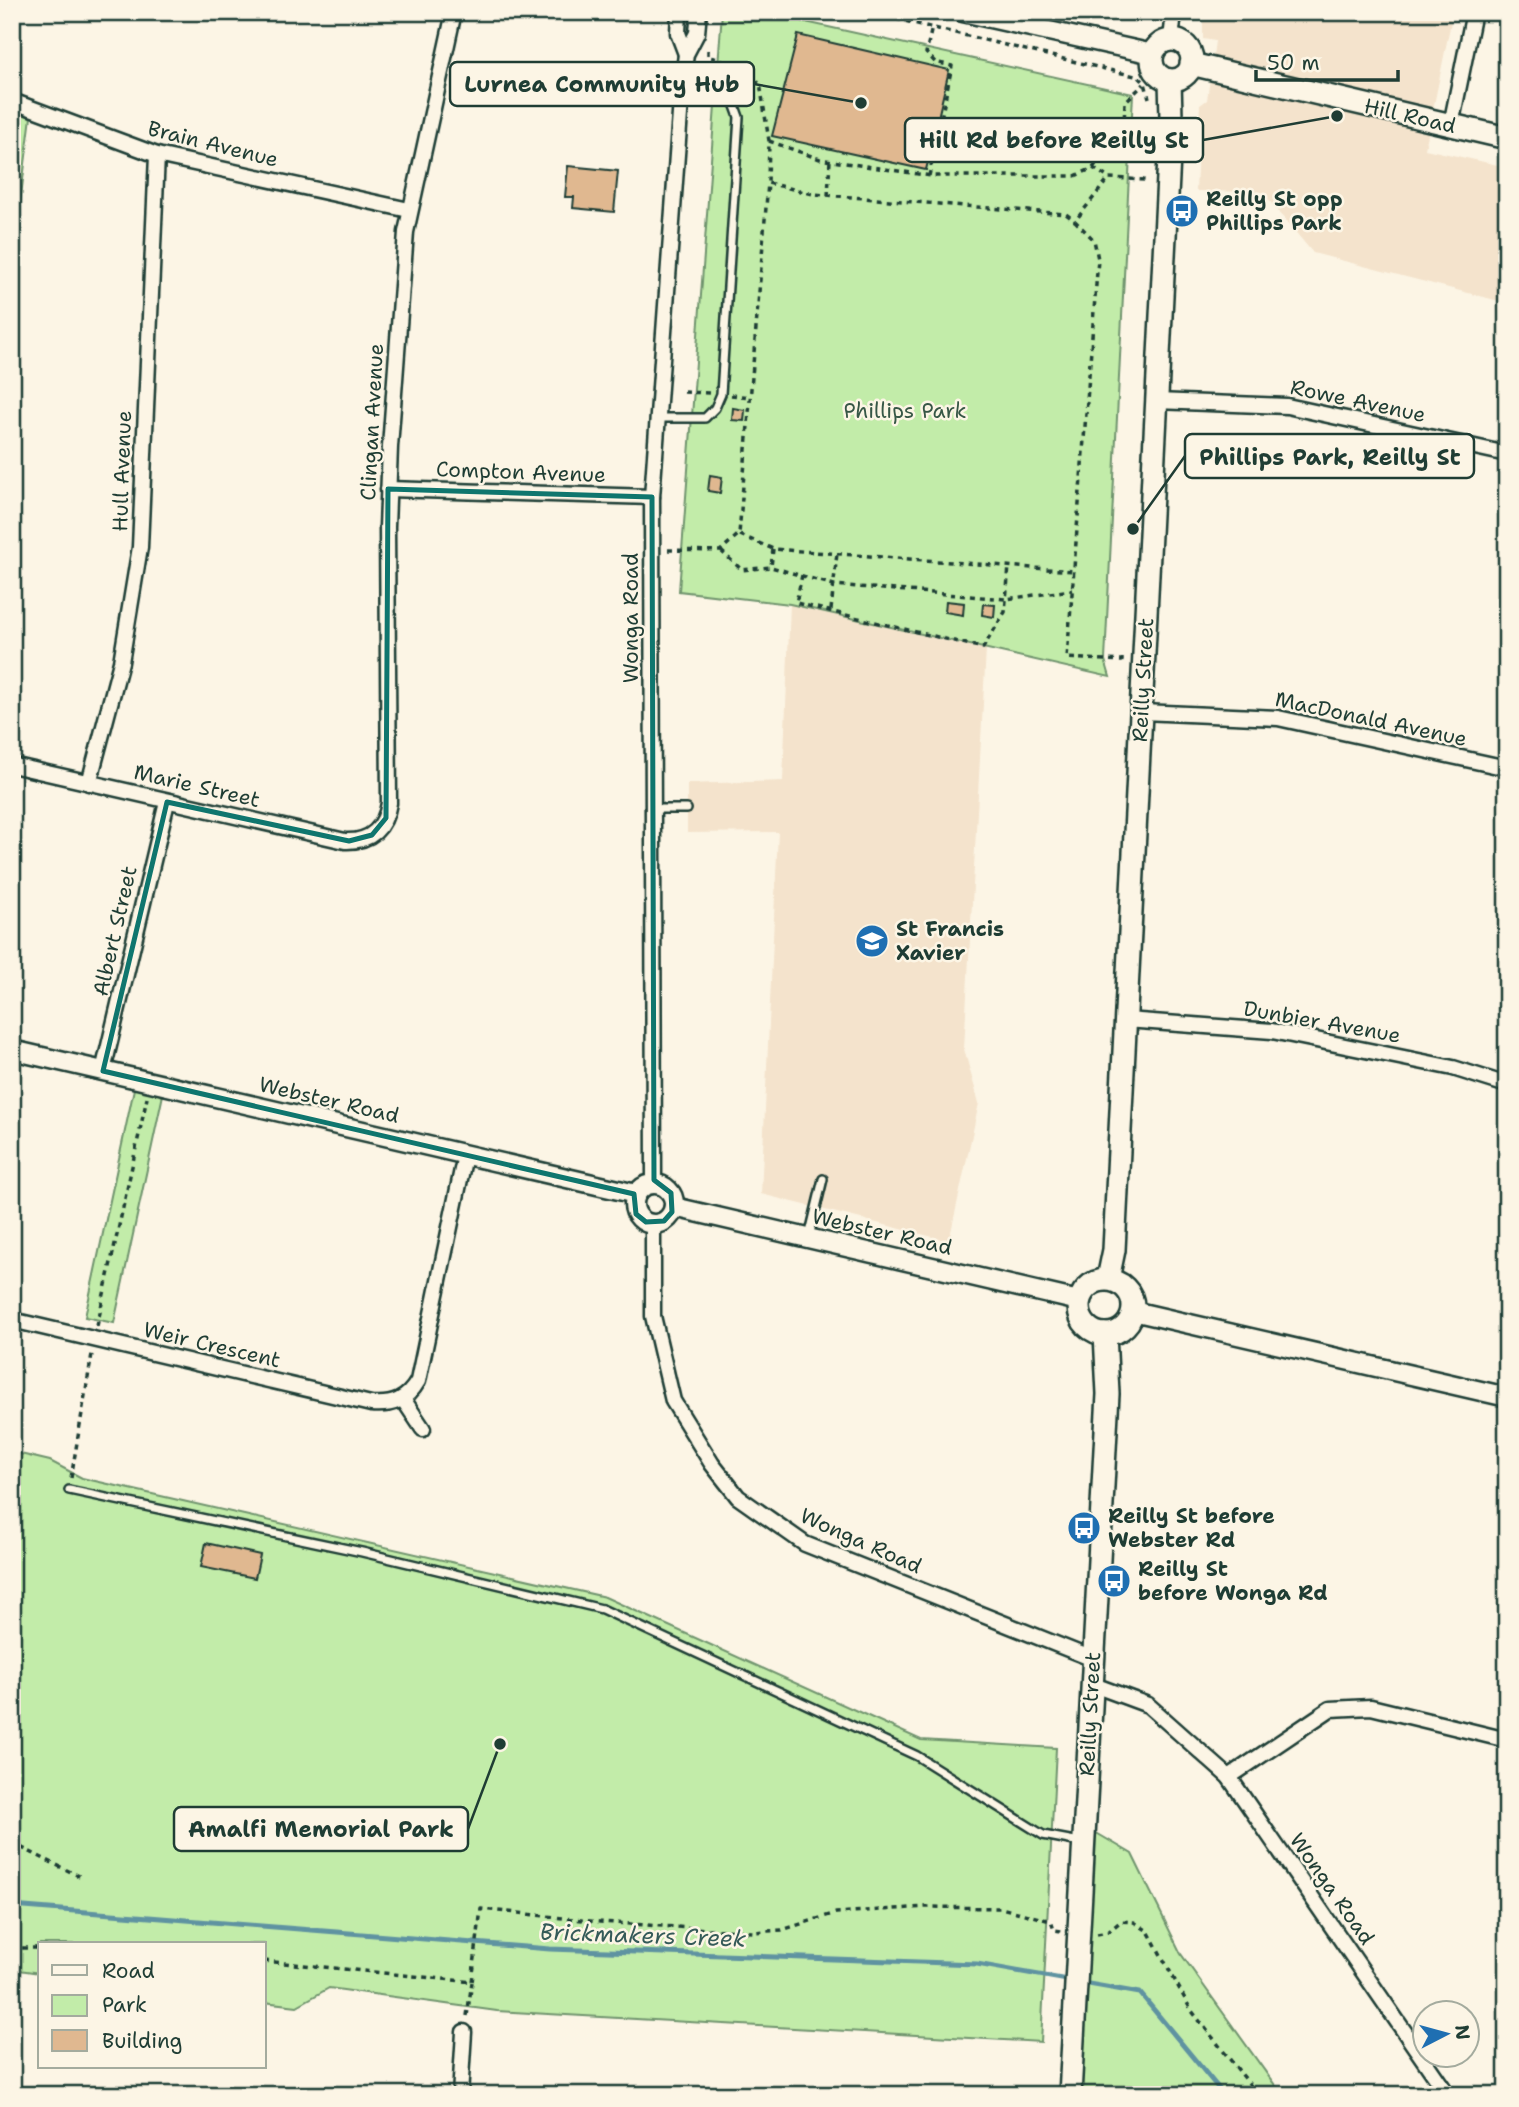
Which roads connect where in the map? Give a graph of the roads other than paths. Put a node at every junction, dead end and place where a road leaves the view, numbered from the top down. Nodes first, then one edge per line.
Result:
1 (454, 12) edge
2 (679, 12) edge
3 (699, 12) edge
4 (964, 12) edge
5 (1174, 12) edge
6 (1474, 12) edge
7 (1171, 40) junction
8 (686, 54) junction
9 (1153, 54) junction
10 (1191, 64) junction
11 (1170, 80) junction
12 (682, 86) junction
13 (12, 101) edge
14 (1451, 125) junction
15 (1507, 138) edge
16 (157, 155) junction
17 (409, 210) junction
18 (1156, 401) junction
19 (657, 418) junction
20 (1507, 454) edge
21 (388, 489) junction
22 (652, 497) junction
23 (1142, 712) junction
24 (12, 765) edge
25 (1507, 768) edge
26 (89, 783) junction
27 (167, 802) junction
28 (687, 808) dead end
29 (654, 809) junction
30 (372, 835) joint
31 (1126, 1020) junction
32 (12, 1050) edge
33 (103, 1071) junction
34 (1507, 1085) edge
35 (465, 1155) junction
36 (823, 1179) dead end
37 (654, 1183) junction
38 (636, 1194) junction
39 (674, 1207) junction
40 (653, 1224) junction
41 (808, 1238) junction
42 (1108, 1279) junction
43 (1079, 1301) junction
44 (1133, 1311) junction
45 (12, 1320) edge
46 (1105, 1334) junction
47 (1507, 1397) edge
48 (402, 1399) junction
49 (423, 1429) dead end
50 (69, 1490) road end
51 (1093, 1659) junction
52 (1091, 1684) junction
53 (1507, 1740) edge
54 (1229, 1777) junction
55 (1084, 1843) junction
56 (464, 2032) road end
57 (460, 2095) edge
58 (1070, 2095) edge
59 (1448, 2095) edge

1 - 17 street, Clingan Avenue
2 - 8 street, Wonga Road
3 - 8 street, Wonga Road
4 - 9 street
5 - 7 street
6 - 14 street
7 - 9 main road
7 - 10 main road
8 - 12 street, Wonga Road
9 - 11 main road
10 - 11 main road
10 - 14 main road, Hill Road
11 - 18 main road, Reilly Street
12 - 19 street, Wonga Road
12 - 19 lane
13 - 16 street, Brain Avenue
14 - 15 main road, Hill Road
16 - 17 street, Brain Avenue
16 - 26 street, Hull Avenue
17 - 21 street, Clingan Avenue
18 - 20 street, Rowe Avenue
18 - 23 main road, Reilly Street
19 - 22 street, Wonga Road
21 - 22 street, Compton Avenue
21 - 30 street, Clingan Avenue
22 - 29 street, Wonga Road
23 - 25 street, MacDonald Avenue
23 - 31 main road, Reilly Street
24 - 26 street, Marie Street
26 - 27 street, Marie Street
27 - 30 street, Marie Street
27 - 33 street, Albert Street
28 - 29 lane
29 - 37 street, Wonga Road
31 - 34 street, Dunbier Avenue
31 - 42 main road, Reilly Street
32 - 33 street, Webster Road
33 - 35 street, Webster Road
35 - 38 street, Webster Road
35 - 48 street
36 - 41 lane
37 - 38 street
37 - 39 street
38 - 40 street
39 - 40 street
39 - 41 street, Webster Road
40 - 51 street, Wonga Road
41 - 43 street, Webster Road
42 - 43 main road
42 - 44 main road
43 - 46 main road
44 - 46 main road
44 - 47 street
45 - 48 street, Weir Crescent
46 - 51 main road, Reilly Street
48 - 49 street
50 - 55 lane
51 - 52 main road, Reilly Street
52 - 54 street, Wonga Road
52 - 55 main road, Reilly Street
53 - 54 street
54 - 59 street, Wonga Road
55 - 58 main road, Reilly Street
56 - 57 street

